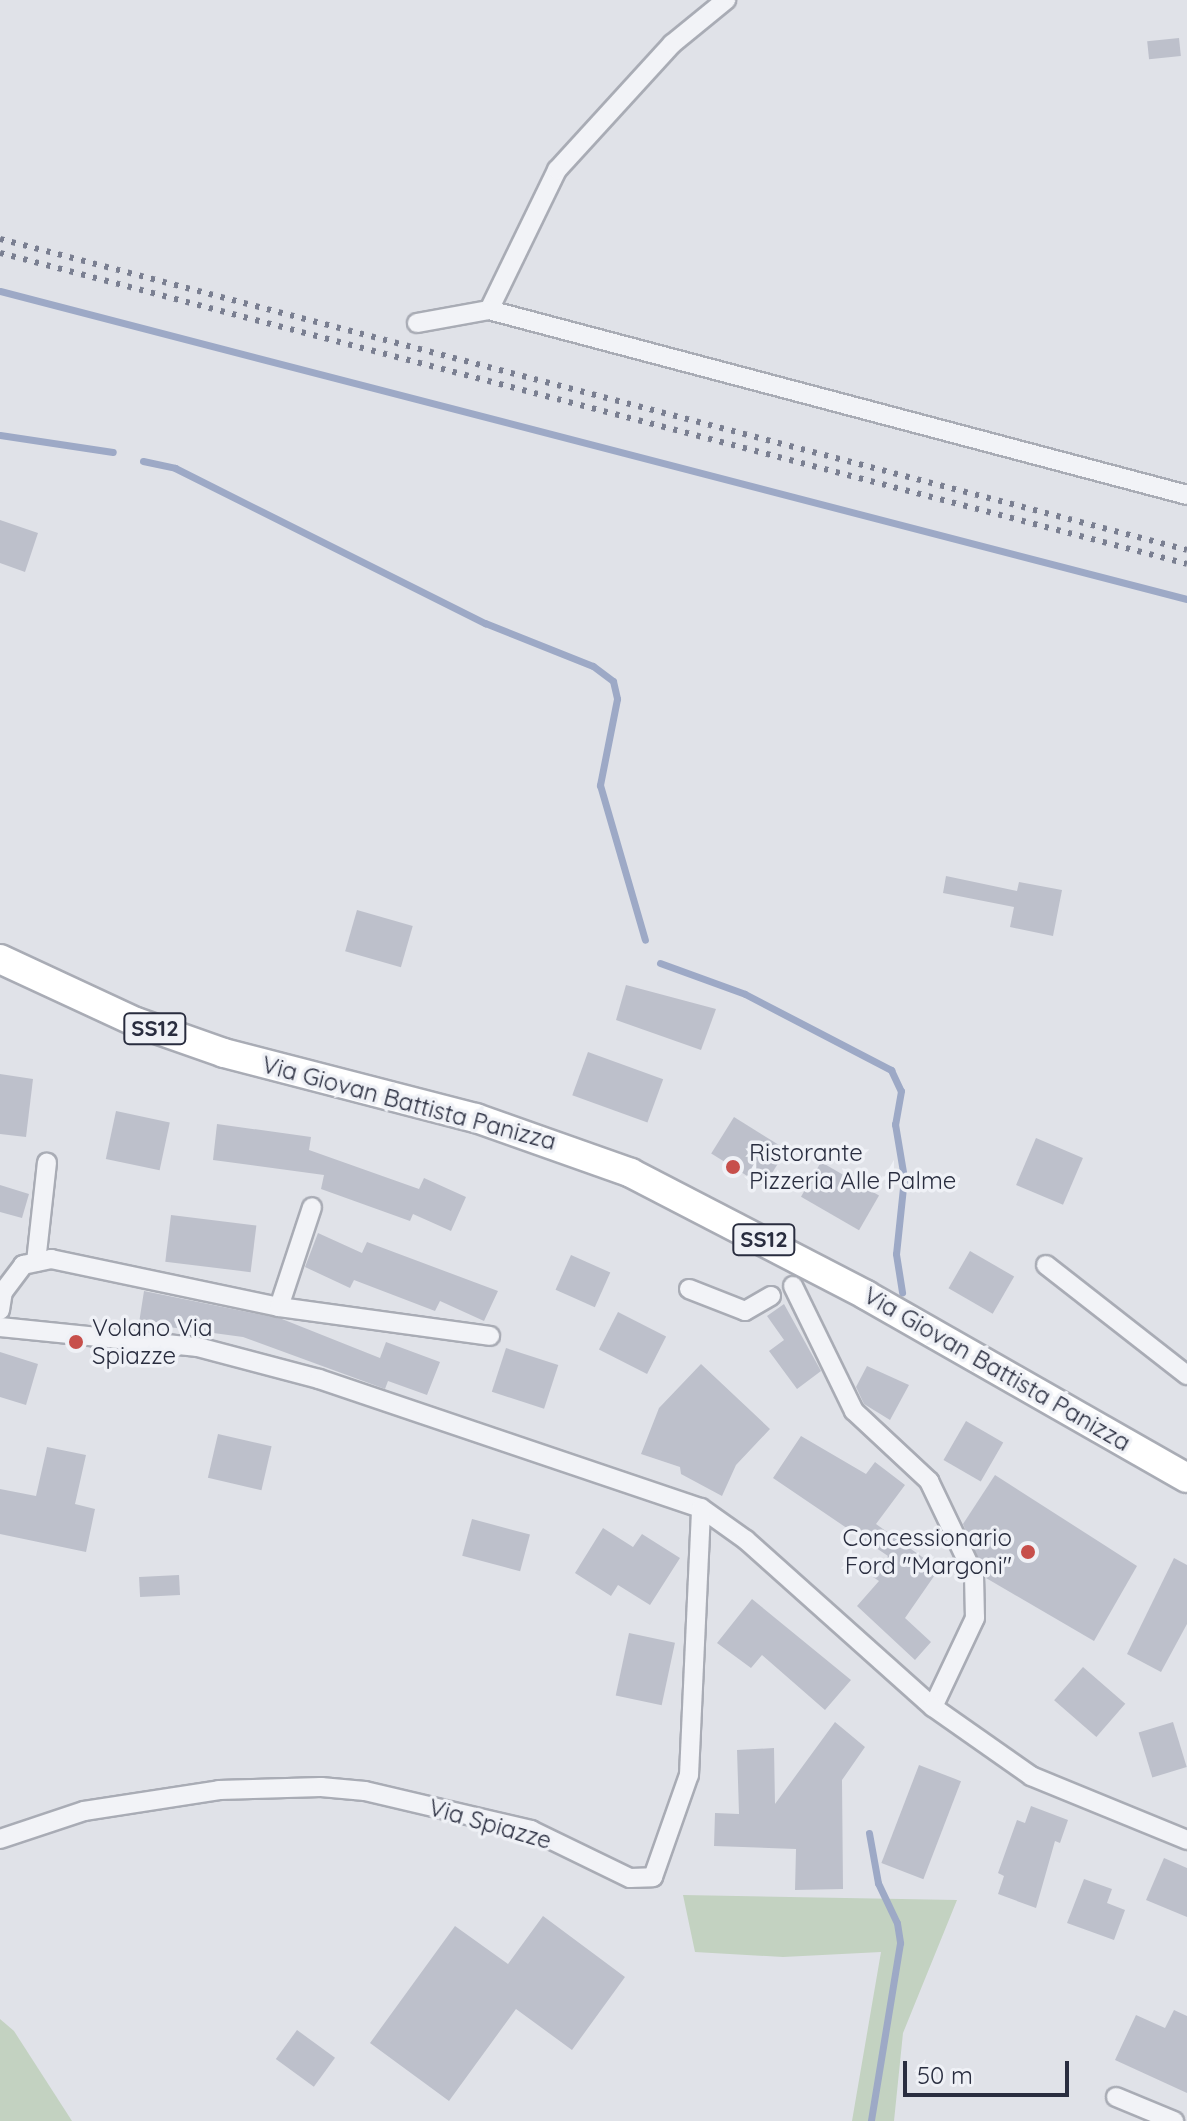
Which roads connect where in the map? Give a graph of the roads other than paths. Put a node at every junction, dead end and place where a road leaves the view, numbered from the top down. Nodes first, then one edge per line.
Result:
1 (726, 0) edge
2 (489, 310) junction
3 (417, 323) dead end
4 (1187, 495) edge
5 (0, 959) edge
6 (47, 1163) dead end
7 (312, 1207) dead end
8 (36, 1262) junction
9 (1046, 1265) dead end
10 (793, 1286) dead end
11 (689, 1289) dead end
12 (771, 1296) dead end
13 (279, 1307) junction
14 (0, 1310) edge
15 (0, 1327) edge
16 (490, 1336) dead end
17 (1187, 1375) edge
18 (1185, 1476) edge
19 (701, 1508) junction
20 (933, 1707) junction
21 (0, 1839) edge
22 (1187, 1840) edge
23 (1116, 2097) dead end
24 (1174, 2121) edge

1 - 2 street
2 - 3 street
2 - 4 street
5 - 18 main road, Via Giovan Battista Panizza / SS12
6 - 8 street
7 - 13 street
8 - 13 street
8 - 14 street
9 - 17 street
10 - 20 street
11 - 12 street
13 - 16 street
14 - 15 street
15 - 19 street
19 - 20 street
19 - 21 street, Via Spiazze
20 - 22 street
23 - 24 street

